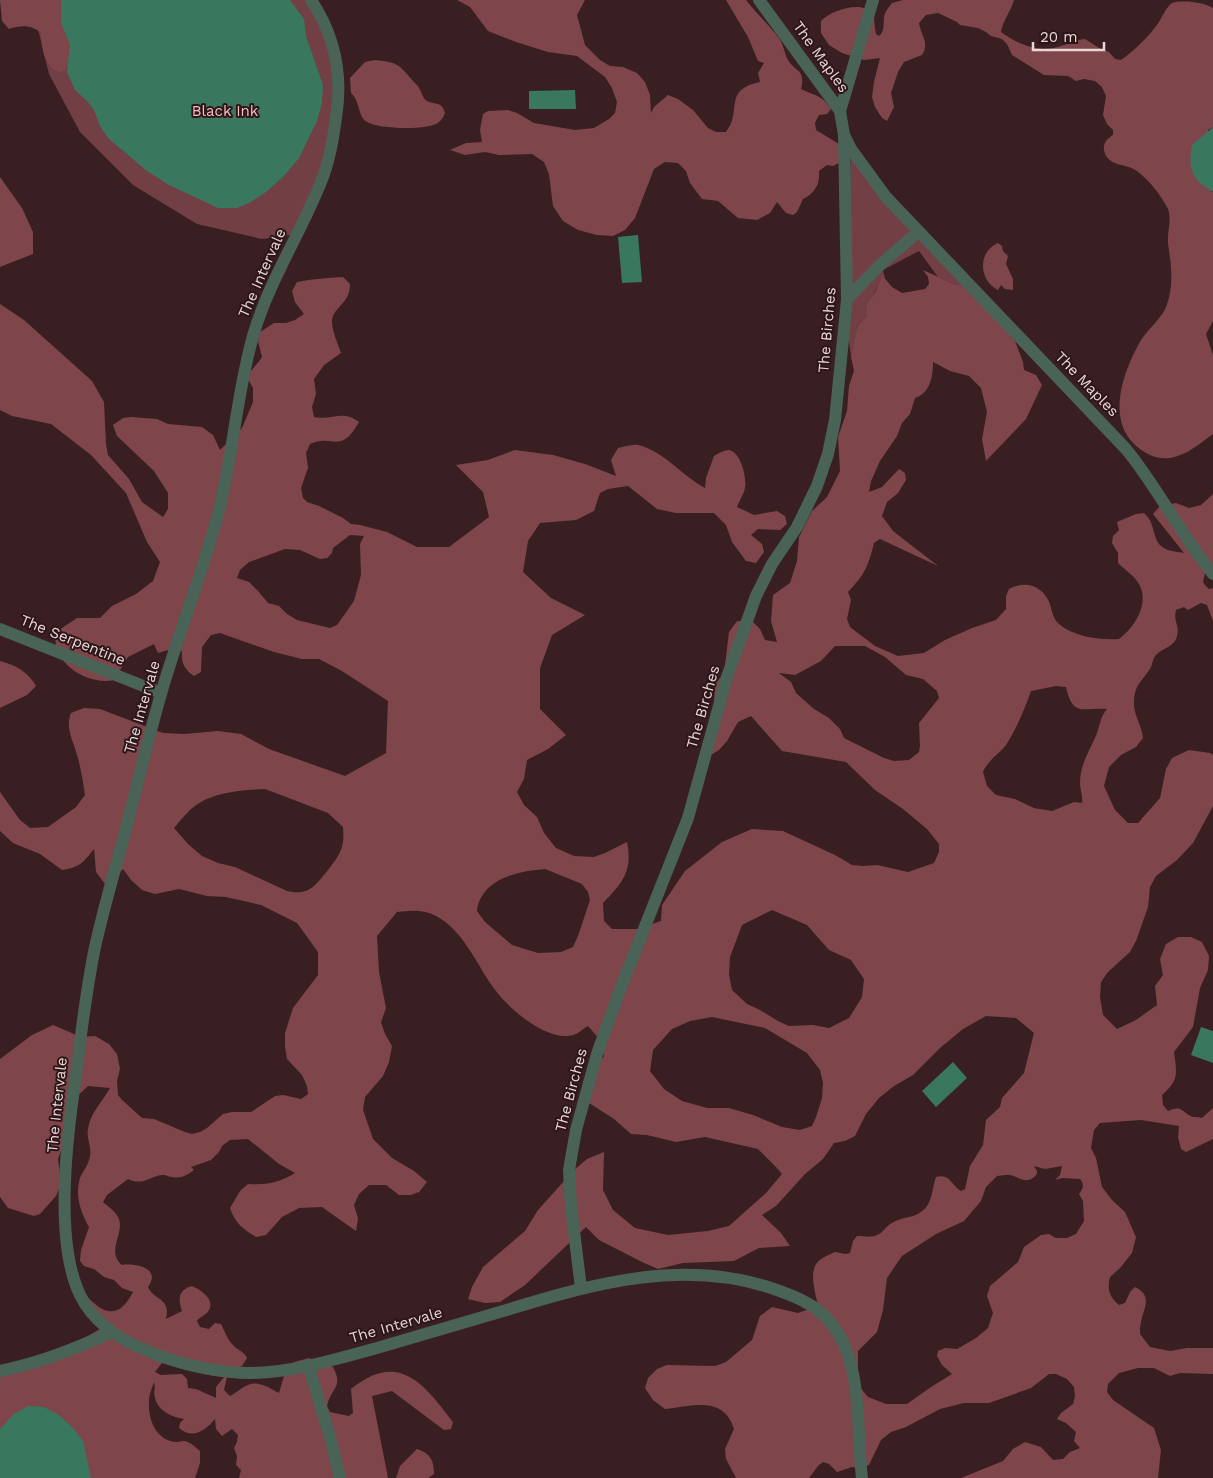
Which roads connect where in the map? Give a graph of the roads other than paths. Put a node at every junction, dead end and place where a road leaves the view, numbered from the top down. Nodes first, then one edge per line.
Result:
1 (311, 0) edge
2 (759, 0) edge
3 (873, 0) edge
4 (840, 111) junction
5 (844, 136) junction
6 (918, 232) junction
7 (847, 299) junction
8 (1213, 574) edge
9 (0, 629) edge
10 (161, 693) junction
11 (581, 1288) junction
12 (111, 1332) junction
13 (308, 1365) junction
14 (0, 1371) edge
15 (340, 1478) edge
16 (862, 1478) edge

1 - 10 street, The Intervale
2 - 4 street, The Maples
3 - 4 street
4 - 5 street, The Maples
5 - 6 street, The Maples
5 - 7 street, The Birches
6 - 7 street
6 - 8 street, The Maples
7 - 11 street, The Birches
9 - 10 street, The Serpentine
10 - 12 street, The Intervale
11 - 13 street, The Intervale
11 - 16 street, The Intervale
12 - 13 street, The Intervale
12 - 14 street
13 - 15 street

